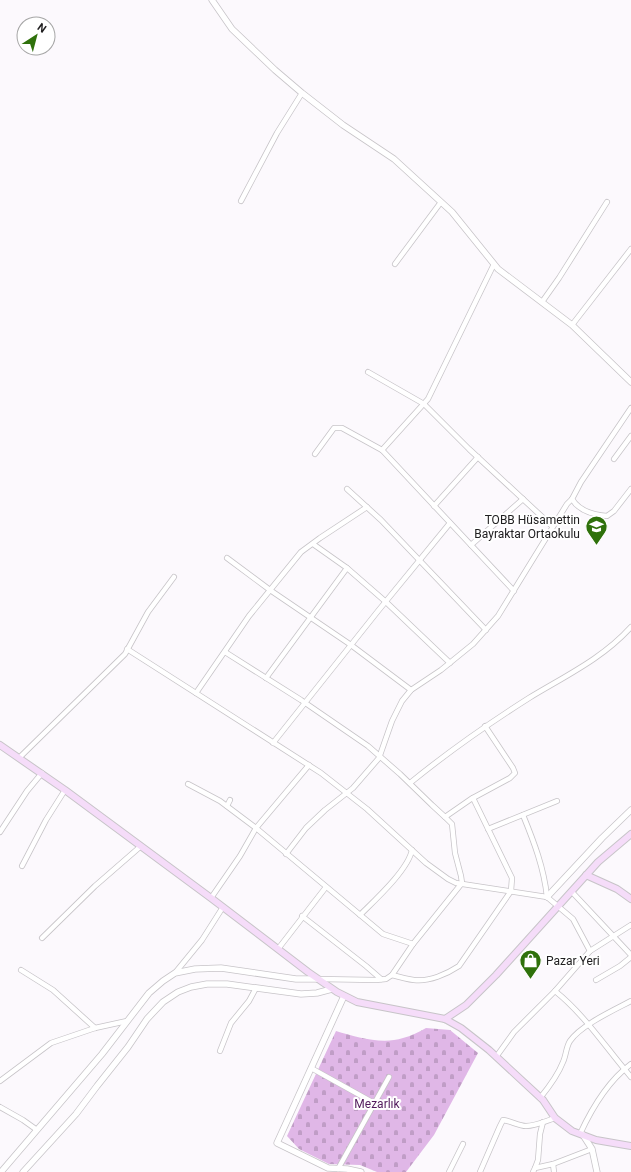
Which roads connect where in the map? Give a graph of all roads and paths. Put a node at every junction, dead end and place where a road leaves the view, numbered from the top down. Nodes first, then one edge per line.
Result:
1 (212, 0) edge
2 (302, 93) junction
3 (241, 201) dead end
4 (441, 202) junction
5 (607, 202) dead end
6 (631, 249) edge
7 (395, 264) dead end
8 (494, 264) junction
9 (542, 302) junction
10 (572, 325) junction
11 (368, 372) dead end
12 (631, 382) edge
13 (424, 404) junction
14 (631, 408) edge
15 (631, 436) edge
16 (382, 450) junction
17 (315, 454) dead end
18 (478, 457) junction
19 (614, 460) dead end
20 (347, 489) dead end
21 (631, 489) edge
22 (523, 499) junction
23 (572, 499) junction
24 (434, 506) junction
25 (367, 507) junction
26 (450, 524) junction
27 (552, 526) junction
28 (312, 544) junction
29 (471, 545) junction
30 (226, 558) dead end
31 (420, 561) junction
32 (348, 568) junction
33 (174, 577) dead end
34 (270, 590) junction
35 (514, 591) junction
36 (386, 602) junction
37 (310, 617) junction
38 (631, 627) edge
39 (486, 630) junction
40 (350, 645) junction
41 (127, 649) junction
42 (225, 652) junction
43 (450, 663) junction
44 (266, 678) junction
45 (411, 690) junction
46 (196, 693) junction
47 (305, 703) junction
48 (485, 726) junction
49 (273, 743) junction
50 (0, 745) edge
51 (380, 756) junction
52 (19, 758) junction
53 (308, 765) junction
54 (42, 774) junction
55 (410, 783) junction
56 (188, 784) dead end
57 (65, 790) junction
58 (347, 792) junction
59 (473, 798) junction
60 (230, 800) dead end
61 (557, 800) dead end
62 (227, 806) junction
63 (631, 810) edge
64 (523, 815) junction
65 (445, 817) junction
66 (256, 828) junction
67 (488, 829) junction
68 (0, 832) edge
69 (631, 834) edge
70 (141, 846) junction
71 (412, 850) junction
72 (286, 854) junction
73 (22, 866) dead end
74 (586, 875) junction
75 (462, 883) junction
76 (326, 887) junction
77 (511, 891) junction
78 (572, 892) junction
79 (547, 897) junction
80 (211, 898) junction
81 (631, 899) edge
82 (559, 906) junction
83 (223, 907) junction
84 (360, 915) junction
85 (302, 916) junction
86 (631, 925) edge
87 (614, 936) junction
88 (42, 938) dead end
89 (413, 944) junction
90 (278, 949) junction
91 (590, 951) junction
92 (631, 956) edge
93 (21, 970) dead end
94 (175, 973) junction
95 (392, 975) junction
96 (317, 979) junction
97 (381, 979) junction
98 (596, 980) dead end
99 (256, 988) junction
100 (332, 989) junction
101 (555, 991) junction
102 (344, 996) junction
103 (631, 1001) edge
104 (445, 1019) junction
105 (127, 1021) junction
106 (589, 1025) junction
107 (95, 1028) junction
108 (220, 1050) dead end
109 (496, 1057) junction
110 (631, 1064) edge
111 (311, 1068) junction
112 (624, 1069) junction
113 (389, 1077) dead end
114 (631, 1077) edge
115 (0, 1082) edge
116 (540, 1098) junction
117 (374, 1102) junction
118 (0, 1107) edge
119 (555, 1118) junction
120 (543, 1122) junction
121 (37, 1130) junction
122 (581, 1134) junction
123 (463, 1144) dead end
124 (631, 1146) edge
125 (592, 1149) junction
126 (553, 1164) junction
127 (338, 1169) junction
128 (326, 1170) edge
129 (534, 1170) edge
130 (1, 1172) edge
131 (22, 1172) edge
132 (360, 1172) edge
133 (449, 1172) edge
134 (480, 1172) edge
135 (554, 1172) edge
136 (597, 1172) edge

1 - 2 street
2 - 3 street
2 - 4 street
4 - 7 street
4 - 8 street
5 - 9 street
6 - 10 street
8 - 9 street
8 - 13 street
9 - 10 street
10 - 12 street
11 - 13 street
13 - 16 street
13 - 18 street
14 - 23 street
15 - 19 street
16 - 17 street
16 - 24 street
18 - 22 street
18 - 24 street
20 - 25 street
21 - 23 street
22 - 27 street
22 - 29 street
23 - 27 street
24 - 26 street
25 - 28 street
25 - 31 street
26 - 29 street
26 - 31 street
27 - 35 street
28 - 32 street
28 - 34 street
29 - 35 street
30 - 34 street
31 - 36 street
31 - 39 street
32 - 36 street
32 - 37 street
33 - 41 street
34 - 37 street
34 - 42 street
35 - 39 street
36 - 40 street
36 - 43 street
37 - 40 street
37 - 44 street
38 - 48 street
39 - 43 street
40 - 45 street
40 - 47 street
41 - 46 street
41 - 52 street
42 - 44 street
42 - 46 street
43 - 45 street
44 - 47 street
45 - 51 street
46 - 49 street
47 - 49 street
47 - 51 street
48 - 55 street
48 - 59 street
49 - 53 street
50 - 52 main road
51 - 55 street
51 - 58 street
52 - 54 main road
53 - 58 street
53 - 66 street
54 - 57 main road
54 - 68 street
55 - 65 street
56 - 62 street
57 - 70 main road
57 - 73 street
58 - 71 street
58 - 72 street
59 - 65 street
59 - 67 street
60 - 62 street
61 - 64 street
62 - 66 street
63 - 79 street
64 - 67 street
64 - 79 street
65 - 75 street
66 - 72 street
66 - 80 street
67 - 77 street
69 - 74 main road
70 - 80 main road
70 - 88 street
71 - 75 street
71 - 84 street
72 - 76 street
74 - 78 main road
74 - 81 main road
75 - 77 street
75 - 89 street
76 - 84 street
76 - 85 street
77 - 79 street
77 - 95 street
78 - 82 main road
78 - 87 street
79 - 82 street
80 - 83 main road
82 - 91 street
82 - 104 main road
83 - 90 main road
83 - 94 street
84 - 89 street
85 - 90 street
85 - 97 street
86 - 87 street
87 - 91 street
87 - 92 street
89 - 95 street
90 - 96 main road
91 - 101 street
92 - 98 street
93 - 107 street
94 - 96 street
94 - 105 street
95 - 97 street
96 - 97 street
96 - 100 main road
99 - 100 street
99 - 108 street
99 - 131 street
100 - 102 main road
101 - 106 street
101 - 109 street
102 - 104 main road
102 - 111 street
103 - 106 street
104 - 109 main road
105 - 107 street
105 - 121 street
106 - 112 street
106 - 116 street
107 - 115 street
109 - 116 main road
110 - 112 street
111 - 117 street
111 - 128 street
112 - 114 street
112 - 122 street
113 - 117 street
116 - 119 main road
117 - 127 street
118 - 121 street
119 - 120 street
119 - 122 main road
120 - 129 street
120 - 134 street
121 - 130 street
122 - 124 main road
122 - 125 street
123 - 133 street
125 - 126 street
125 - 136 street
126 - 129 street
126 - 135 street
127 - 128 street
127 - 132 street

